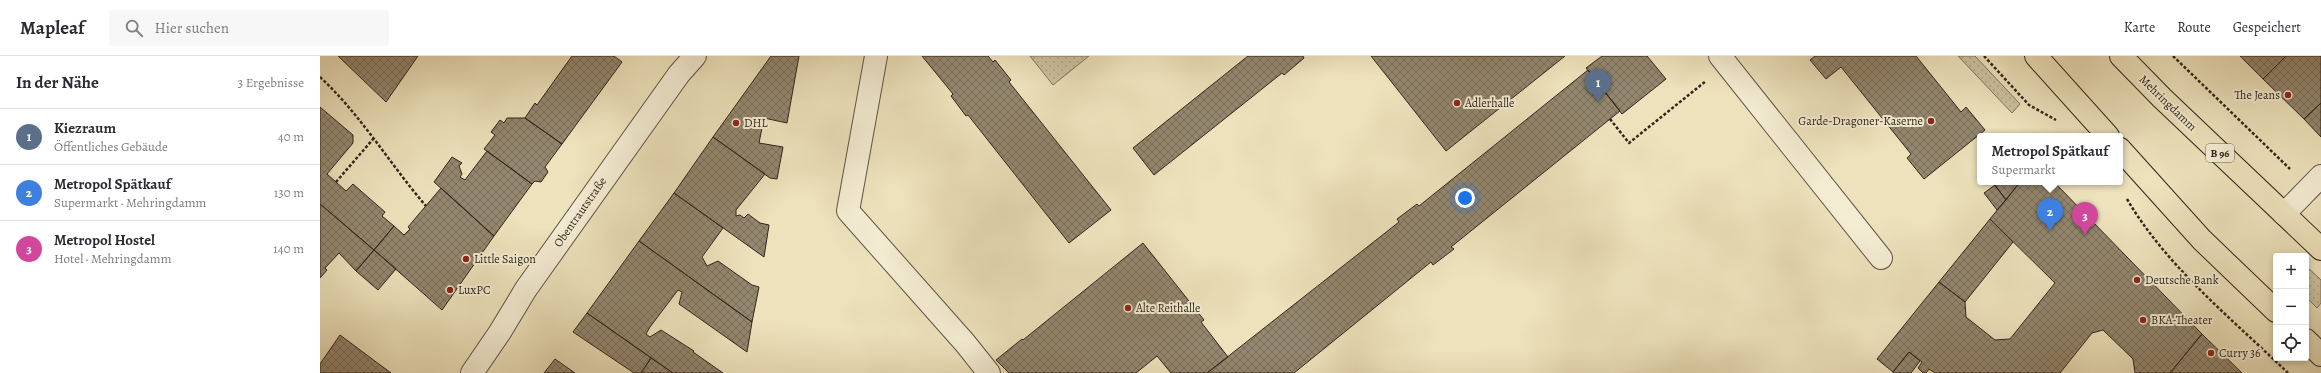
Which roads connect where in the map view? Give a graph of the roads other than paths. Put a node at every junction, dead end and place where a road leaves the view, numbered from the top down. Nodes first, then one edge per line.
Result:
1 (695, 56) edge
2 (876, 56) edge
3 (2036, 56) edge
4 (2121, 56) edge
5 (1723, 60) edge
6 (2105, 133) edge
7 (2123, 152) edge
8 (2316, 181) edge
9 (2284, 214) junction
10 (2321, 248) edge
11 (1881, 258) dead end
12 (2273, 308) edge
13 (472, 373) edge
14 (989, 373) edge

1 - 13 street, Obentrautstraße
2 - 14 street
3 - 6 main road
4 - 9 main road, Mehringdamm / B 96
5 - 11 street
7 - 12 main road
8 - 9 street
9 - 10 main road, Mehringdamm / B 96

